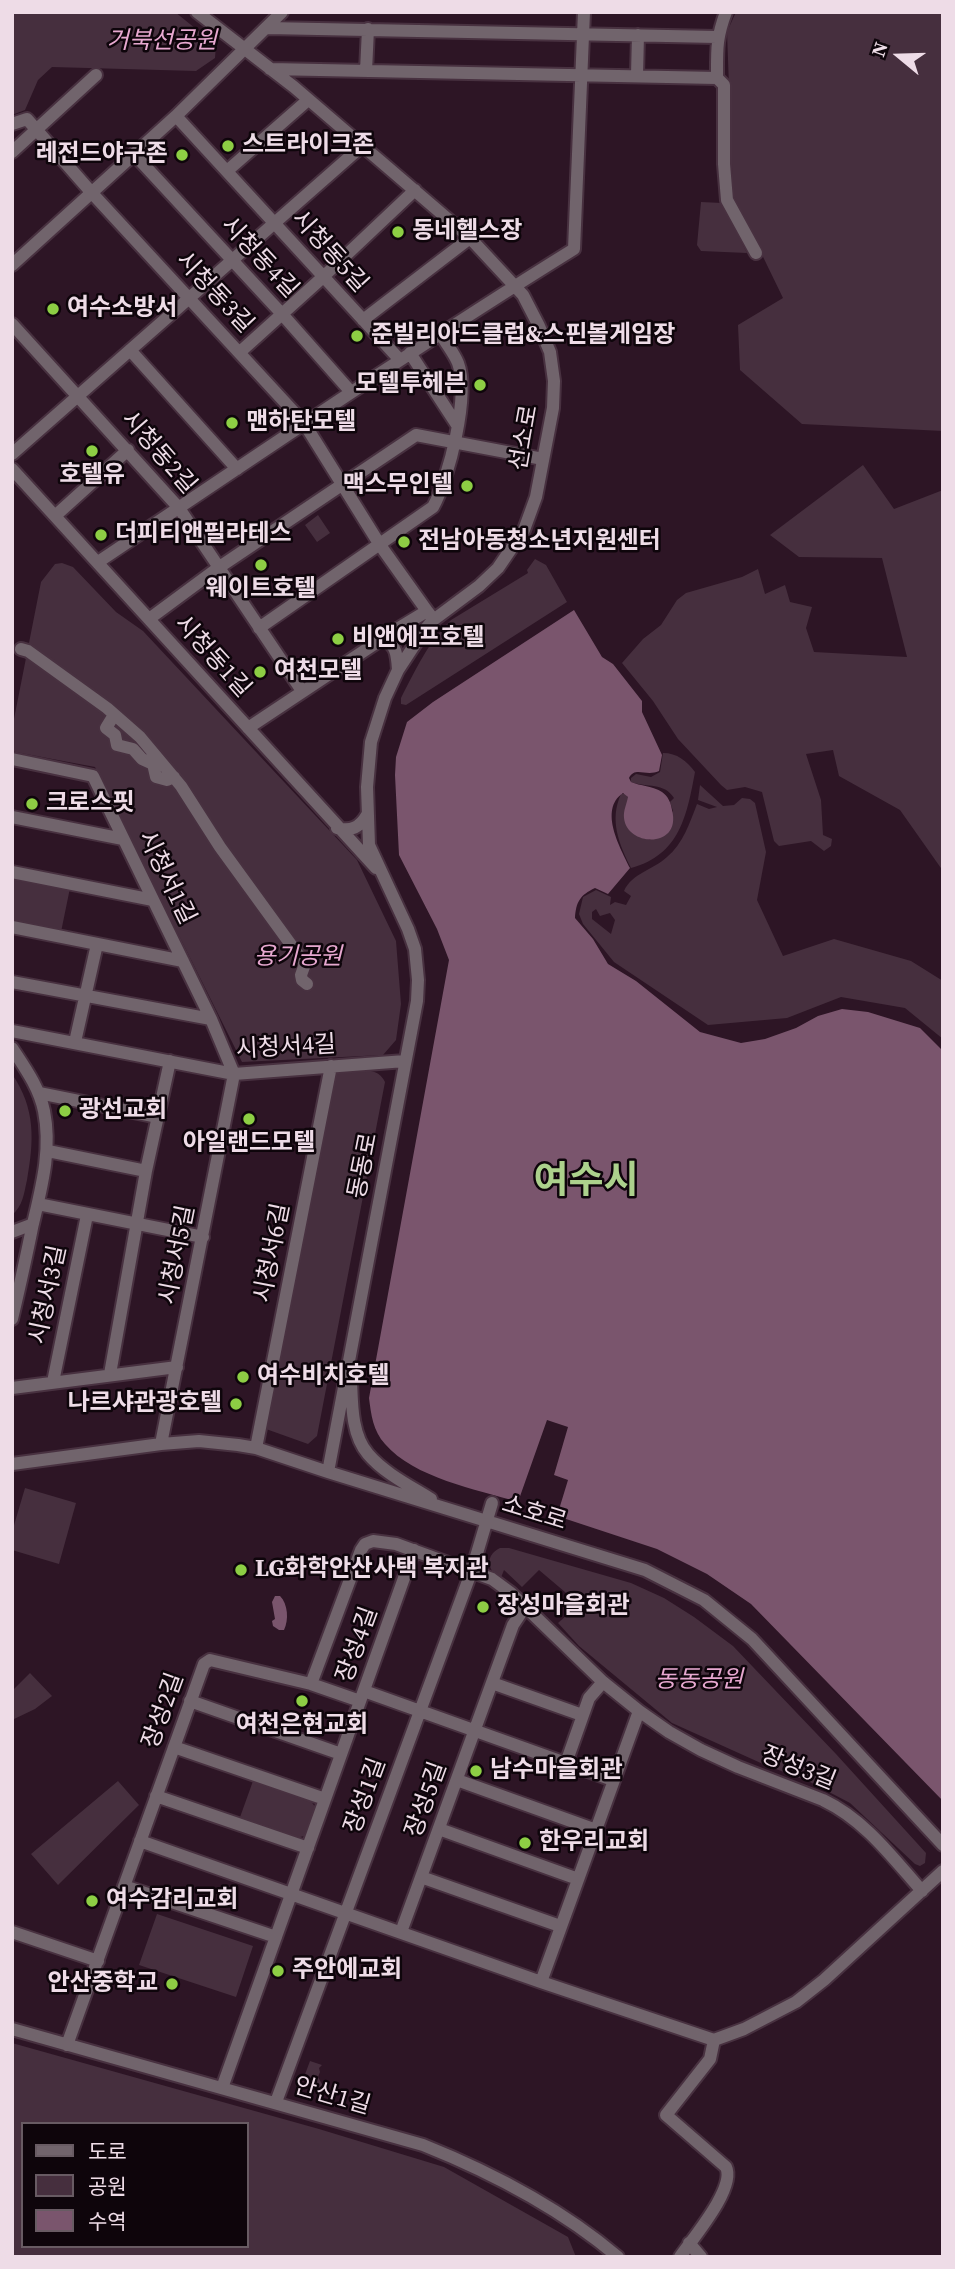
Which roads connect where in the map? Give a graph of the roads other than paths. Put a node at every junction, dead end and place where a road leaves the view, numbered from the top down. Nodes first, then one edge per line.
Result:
1 (197, 12) edge
2 (282, 12) edge
3 (584, 12) edge
4 (726, 12) edge
5 (268, 27) junction
6 (368, 29) junction
7 (583, 34) junction
8 (638, 35) junction
9 (717, 37) junction
10 (245, 50) junction
11 (270, 69) junction
12 (366, 71) junction
13 (583, 74) junction
14 (96, 75) dead end
15 (636, 75) junction
16 (717, 78) junction
17 (308, 100) junction
18 (176, 116) junction
19 (12, 124) edge
20 (37, 130) junction
21 (362, 146) junction
22 (12, 152) edge
23 (134, 154) junction
24 (228, 171) junction
25 (415, 190) junction
26 (91, 192) junction
27 (275, 224) junction
28 (470, 238) junction
29 (755, 253) dead end
30 (233, 261) junction
31 (12, 265) edge
32 (323, 277) junction
33 (515, 285) junction
34 (190, 298) junction
35 (282, 314) junction
36 (363, 320) junction
37 (12, 324) edge
38 (441, 334) junction
39 (130, 351) junction
40 (240, 352) junction
41 (405, 357) junction
42 (351, 392) junction
43 (79, 396) junction
44 (304, 423) junction
45 (457, 425) junction
46 (454, 443) junction
47 (128, 450) junction
48 (12, 454) edge
49 (543, 459) junction
50 (237, 469) junction
51 (12, 470) edge
52 (341, 484) junction
53 (179, 508) junction
54 (55, 516) junction
55 (380, 545) junction
56 (98, 562) junction
57 (218, 568) junction
58 (431, 616) junction
59 (149, 619) junction
60 (260, 628) junction
61 (381, 639) junction
62 (21, 649) dead end
63 (398, 670) junction
64 (302, 691) junction
65 (114, 715) junction
66 (248, 728) junction
67 (12, 759) edge
68 (174, 777) junction
69 (367, 815) junction
70 (12, 817) edge
71 (337, 828) junction
72 (123, 839) junction
73 (12, 872) edge
74 (381, 873) junction
75 (153, 900) junction
76 (12, 927) edge
77 (97, 944) junction
78 (183, 961) junction
79 (12, 982) edge
80 (307, 984) dead end
81 (86, 995) junction
82 (211, 1019) junction
83 (12, 1031) edge
84 (75, 1042) junction
85 (12, 1048) edge
86 (405, 1061) junction
87 (170, 1062) junction
88 (331, 1066) junction
89 (234, 1074) junction
90 (39, 1093) junction
91 (158, 1116) junction
92 (48, 1151) junction
93 (146, 1171) junction
94 (38, 1205) junction
95 (87, 1215) junction
96 (33, 1224) junction
97 (136, 1224) junction
98 (12, 1232) edge
99 (203, 1237) junction
100 (12, 1319) edge
101 (349, 1359) junction
102 (177, 1367) junction
103 (110, 1374) junction
104 (53, 1382) junction
105 (12, 1388) edge
106 (161, 1444) junction
107 (256, 1448) junction
108 (12, 1464) edge
109 (328, 1472) junction
110 (492, 1503) dead end
111 (450, 1510) junction
112 (488, 1522) junction
113 (414, 1550) junction
114 (472, 1570) junction
115 (525, 1607) junction
116 (603, 1682) junction
117 (492, 1683) junction
118 (311, 1684) junction
119 (362, 1696) junction
120 (190, 1701) junction
121 (420, 1711) junction
122 (639, 1711) junction
123 (582, 1715) junction
124 (475, 1731) junction
125 (174, 1747) junction
126 (341, 1754) junction
127 (566, 1763) junction
128 (457, 1780) junction
129 (613, 1780) junction
130 (156, 1796) junction
131 (325, 1799) junction
132 (439, 1829) junction
133 (596, 1830) junction
134 (140, 1841) junction
135 (943, 1845) edge
136 (307, 1848) junction
137 (943, 1871) edge
138 (421, 1877) junction
139 (578, 1879) junction
140 (124, 1886) junction
141 (922, 1891) junction
142 (291, 1893) junction
143 (346, 1913) junction
144 (561, 1926) junction
145 (12, 1932) edge
146 (401, 1932) junction
147 (276, 1937) junction
148 (98, 1961) junction
149 (541, 1982) junction
150 (12, 2029) edge
151 (714, 2040) junction
152 (67, 2045) junction
153 (222, 2088) junction
154 (276, 2102) junction
155 (689, 2243) junction
156 (618, 2257) edge
157 (680, 2257) edge
158 (701, 2257) edge

1 - 10 street, 선소로
2 - 5 street
3 - 7 street
4 - 9 street
5 - 6 street
5 - 10 street
6 - 7 street
6 - 12 street
7 - 8 street
7 - 13 street
8 - 9 street
8 - 15 street
9 - 16 street
10 - 11 street, 선소로
10 - 18 street
11 - 12 street
11 - 17 street, 선소로
12 - 13 street
13 - 15 street
13 - 33 street
14 - 20 street
15 - 16 street
16 - 29 street
17 - 21 street, 선소로
17 - 24 street
18 - 23 street
18 - 24 street, 시청동5길
19 - 20 street
20 - 22 street
20 - 26 street, 시청동3길
21 - 25 street, 선소로
21 - 27 street
23 - 26 street
23 - 30 street, 시청동4길
24 - 27 street, 시청동5길
25 - 28 street, 선소로
25 - 32 street
26 - 31 street
26 - 34 street, 시청동3길
27 - 30 street
27 - 32 street, 시청동5길
28 - 33 street, 선소로
28 - 36 street
30 - 34 street
30 - 35 street, 시청동4길
32 - 35 street
32 - 36 street, 시청동5길
33 - 38 street
33 - 49 street, 선소로
34 - 39 street
34 - 40 street, 시청동3길
35 - 40 street
35 - 42 street, 시청동4길
36 - 41 street, 시청동5길
37 - 43 street, 시청동2길
38 - 41 street
38 - 45 street
39 - 43 street
39 - 50 street
40 - 44 street, 시청동3길
41 - 42 street
41 - 45 street, 시청동5길
42 - 44 street
43 - 47 street, 시청동2길
43 - 48 street
44 - 50 street
44 - 52 street, 시청동3길
45 - 46 street
46 - 49 street
46 - 52 street
46 - 55 street
47 - 53 street, 시청동2길
47 - 54 street
49 - 58 street, 선소로
50 - 53 street
51 - 54 street, 시청동1길
52 - 55 street, 시청동3길
52 - 57 street
53 - 56 street
53 - 57 street, 시청동2길
54 - 56 street, 시청동1길
55 - 58 street, 시청동3길
55 - 60 street
56 - 59 street, 시청동1길
57 - 59 street
57 - 60 street, 시청동2길
58 - 61 street
58 - 63 street, 선소로
59 - 66 street, 시청동1길
60 - 64 street, 시청동2길
61 - 63 street
61 - 64 street
62 - 65 street
63 - 69 street, 선소로
64 - 66 street
65 - 68 street
65 - 68 street
66 - 71 street, 시청동1길
67 - 72 street, 시청서1길
68 - 80 street
69 - 71 street
69 - 74 street, 선소로
70 - 72 street
71 - 74 street, 시청동1길
72 - 75 street, 시청서1길
73 - 75 street
74 - 86 street, 동동로
75 - 78 street, 시청서1길
76 - 77 street
77 - 78 street
77 - 81 street
78 - 82 street, 시청서1길
79 - 81 street, 시청서4길
81 - 82 street, 시청서4길
81 - 84 street
82 - 89 street, 시청서1길
83 - 84 street, 시청서4길
84 - 87 street, 시청서4길
85 - 90 street
86 - 88 street, 시청서4길
86 - 101 street, 동동로
87 - 89 street, 시청서4길
87 - 91 street
88 - 89 street, 시청서4길
88 - 107 street, 시청서6길
89 - 99 street, 시청서5길
90 - 91 street
90 - 92 street
91 - 93 street
92 - 93 street
92 - 94 street
93 - 97 street
94 - 95 street
94 - 96 street
95 - 97 street
95 - 104 street, 시청서3길
96 - 98 street
96 - 100 street
97 - 99 street
97 - 103 street
99 - 102 street, 시청서5길
101 - 109 street, 동동로
101 - 111 street
102 - 103 street, 시청서3길
102 - 106 street, 시청서5길
103 - 104 street, 시청서3길
104 - 105 street, 시청서3길
106 - 107 street, 소호로
106 - 108 street, 소호로
107 - 109 street, 소호로
109 - 111 street, 소호로
110 - 112 street, 장성1길
111 - 112 street, 소호로
112 - 114 street, 장성1길
112 - 135 street, 소호로
113 - 114 street
113 - 118 street
113 - 119 street, 장성4길
114 - 115 street, 장성3길
114 - 121 street, 장성1길
115 - 116 street, 장성3길
115 - 117 street, 장성5길
116 - 122 street, 장성3길
116 - 123 street
117 - 123 street
117 - 124 street, 장성5길
118 - 119 street
118 - 120 street, 장성2길
119 - 121 street
119 - 126 street, 장성4길
120 - 125 street, 장성2길
120 - 126 street
121 - 124 street
121 - 143 street, 장성1길
122 - 129 street
122 - 141 street, 장성3길
123 - 127 street
124 - 127 street
124 - 128 street, 장성5길
125 - 130 street, 장성2길
125 - 131 street
126 - 131 street, 장성4길
127 - 129 street
128 - 132 street, 장성5길
128 - 133 street
129 - 133 street
130 - 134 street, 장성2길
130 - 136 street
131 - 136 street, 장성4길
132 - 138 street, 장성5길
132 - 139 street
133 - 139 street
134 - 140 street, 장성2길
134 - 142 street
136 - 142 street, 장성4길
137 - 141 street
138 - 144 street
138 - 146 street, 장성5길
139 - 144 street
140 - 147 street
140 - 148 street, 장성2길
141 - 151 street
142 - 143 street
142 - 147 street, 장성4길
143 - 146 street
143 - 154 street, 장성1길
144 - 149 street
145 - 148 street
146 - 149 street
147 - 153 street, 장성4길
148 - 152 street, 장성2길
149 - 151 street
150 - 152 street, 안산1길
151 - 155 street
152 - 153 street, 안산1길
153 - 154 street, 안산1길
154 - 156 street, 안산1길
155 - 157 street
155 - 158 street

